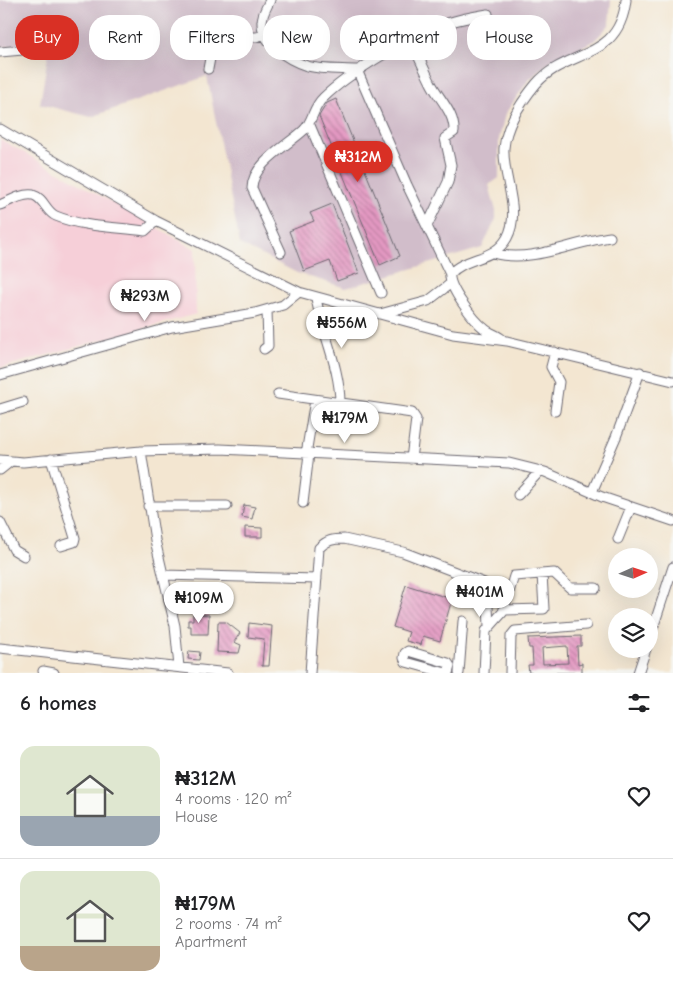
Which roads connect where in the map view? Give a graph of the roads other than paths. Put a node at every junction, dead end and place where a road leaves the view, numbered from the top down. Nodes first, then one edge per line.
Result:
1 (270, 0) edge
2 (626, 0) edge
3 (488, 14) dead end
4 (457, 22) edge
5 (263, 31) edge
6 (263, 35) edge
7 (15, 51) edge
8 (0, 52) edge
9 (297, 60) edge
10 (376, 60) edge
11 (420, 60) edge
12 (208, 69) dead end
13 (358, 70) junction
14 (309, 123) junction
15 (0, 129) edge
16 (0, 205) edge
17 (156, 221) junction
18 (427, 226) junction
19 (610, 237) dead end
20 (281, 252) dead end
21 (493, 253) junction
22 (450, 274) junction
23 (450, 284) junction
24 (299, 292) junction
25 (381, 293) dead end
26 (316, 298) junction
27 (267, 310) junction
28 (380, 314) junction
29 (507, 341) junction
30 (264, 349) dead end
31 (555, 352) junction
32 (640, 372) junction
33 (0, 375) edge
34 (673, 381) edge
35 (278, 394) dead end
36 (315, 400) junction
37 (23, 402) dead end
38 (340, 403) junction
39 (0, 409) edge
40 (556, 411) dead end
41 (141, 452) junction
42 (308, 454) junction
43 (51, 459) junction
44 (411, 459) junction
45 (0, 460) edge
46 (10, 462) junction
47 (0, 470) edge
48 (540, 470) junction
49 (592, 492) junction
50 (518, 494) dead end
51 (303, 504) dead end
52 (148, 506) junction
53 (227, 506) dead end
54 (631, 506) junction
55 (673, 520) edge
56 (0, 522) edge
57 (618, 539) dead end
58 (61, 546) dead end
59 (24, 556) dead end
60 (673, 567) edge
61 (542, 574) junction
62 (163, 575) junction
63 (317, 579) junction
64 (596, 588) dead end
65 (504, 610) junction
66 (658, 613) edge
67 (463, 621) dead end
68 (586, 625) dead end
69 (489, 626) junction
70 (0, 648) edge
71 (643, 658) edge
72 (178, 667) junction
73 (452, 671) edge
74 (43, 672) dead end
75 (54, 673) edge
76 (228, 673) edge
77 (310, 673) edge
78 (484, 673) edge
79 (510, 673) edge
80 (638, 673) edge

1 - 5 street
2 - 21 street
3 - 4 street
6 - 12 street
7 - 8 street
9 - 13 street
10 - 13 street
11 - 18 street
13 - 14 street
13 - 18 street
14 - 20 street
14 - 25 street
15 - 17 street
16 - 17 street
17 - 24 street
18 - 22 street
19 - 21 street
21 - 22 street
22 - 23 street
23 - 28 street
23 - 29 street
24 - 26 street
24 - 27 street
26 - 28 street
26 - 38 street
27 - 30 street
27 - 33 street
28 - 29 street
29 - 31 street
31 - 32 street
31 - 40 street
32 - 34 street
32 - 49 street
35 - 36 street
36 - 38 street
36 - 42 street
37 - 39 street
38 - 44 street
41 - 42 street
41 - 43 street
41 - 52 street
42 - 44 street
42 - 51 street
43 - 46 street
43 - 58 street
44 - 48 street
45 - 46 street
46 - 47 street
48 - 49 street
48 - 50 street
49 - 54 street
52 - 53 street
52 - 62 street
54 - 55 street
54 - 57 street
56 - 59 street
60 - 66 street
61 - 64 street
61 - 65 street
61 - 65 street
62 - 63 street
62 - 72 street
63 - 69 street
63 - 77 street
65 - 69 street
67 - 73 street
68 - 79 street
69 - 78 street
70 - 72 street
71 - 80 street
72 - 76 street
74 - 75 street

